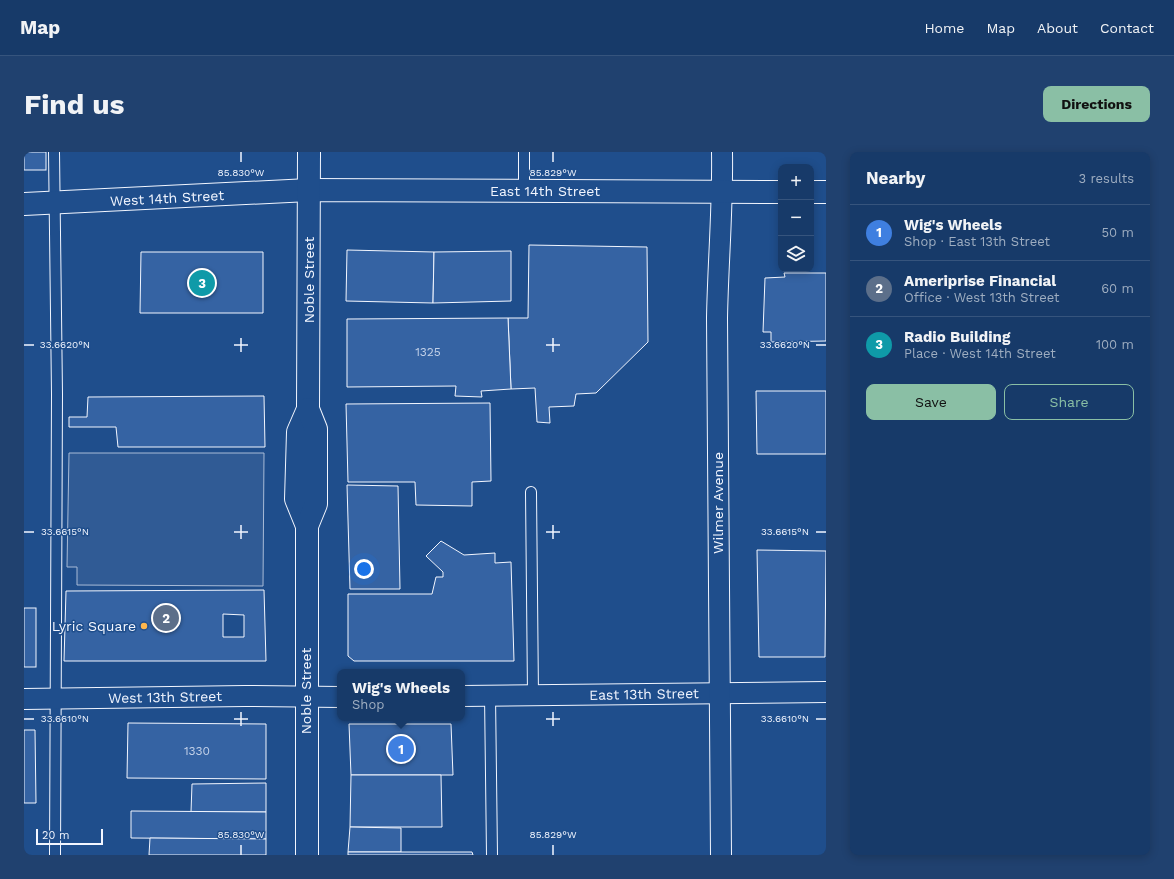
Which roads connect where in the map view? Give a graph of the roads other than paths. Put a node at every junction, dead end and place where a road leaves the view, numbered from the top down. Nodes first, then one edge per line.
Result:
1 (54, 152) edge
2 (309, 152) edge
3 (524, 152) edge
4 (722, 152) edge
5 (309, 190) junction
6 (524, 191) junction
7 (722, 192) junction
8 (778, 192) edge
9 (814, 192) edge
10 (826, 192) edge
11 (24, 204) edge
12 (55, 204) junction
13 (531, 492) dead end
14 (826, 692) edge
15 (718, 693) junction
16 (490, 695) junction
17 (533, 695) junction
18 (465, 696) edge
19 (306, 697) junction
20 (337, 697) edge
21 (24, 699) edge
22 (54, 699) junction
23 (55, 855) edge
24 (307, 855) edge
25 (492, 855) edge
26 (721, 855) edge

1 - 12 lane
2 - 5 street, Noble Street
3 - 6 lane
4 - 7 street, Wilmer Avenue
5 - 6 street, East 14th Street
5 - 12 street, West 14th Street
5 - 19 street, Noble Street
6 - 7 street, East 14th Street
7 - 8 street, East 14th Street
7 - 15 street, Wilmer Avenue
9 - 10 street
11 - 12 street, West 14th Street
12 - 22 lane
13 - 17 lane
14 - 15 street, East 13th Street
15 - 17 street, East 13th Street
15 - 26 street, Wilmer Avenue
16 - 17 street, East 13th Street
16 - 18 street, East 13th Street
16 - 25 lane
19 - 20 street
19 - 22 street, West 13th Street
19 - 24 street, Noble Street
21 - 22 street, West 13th Street
22 - 23 lane

